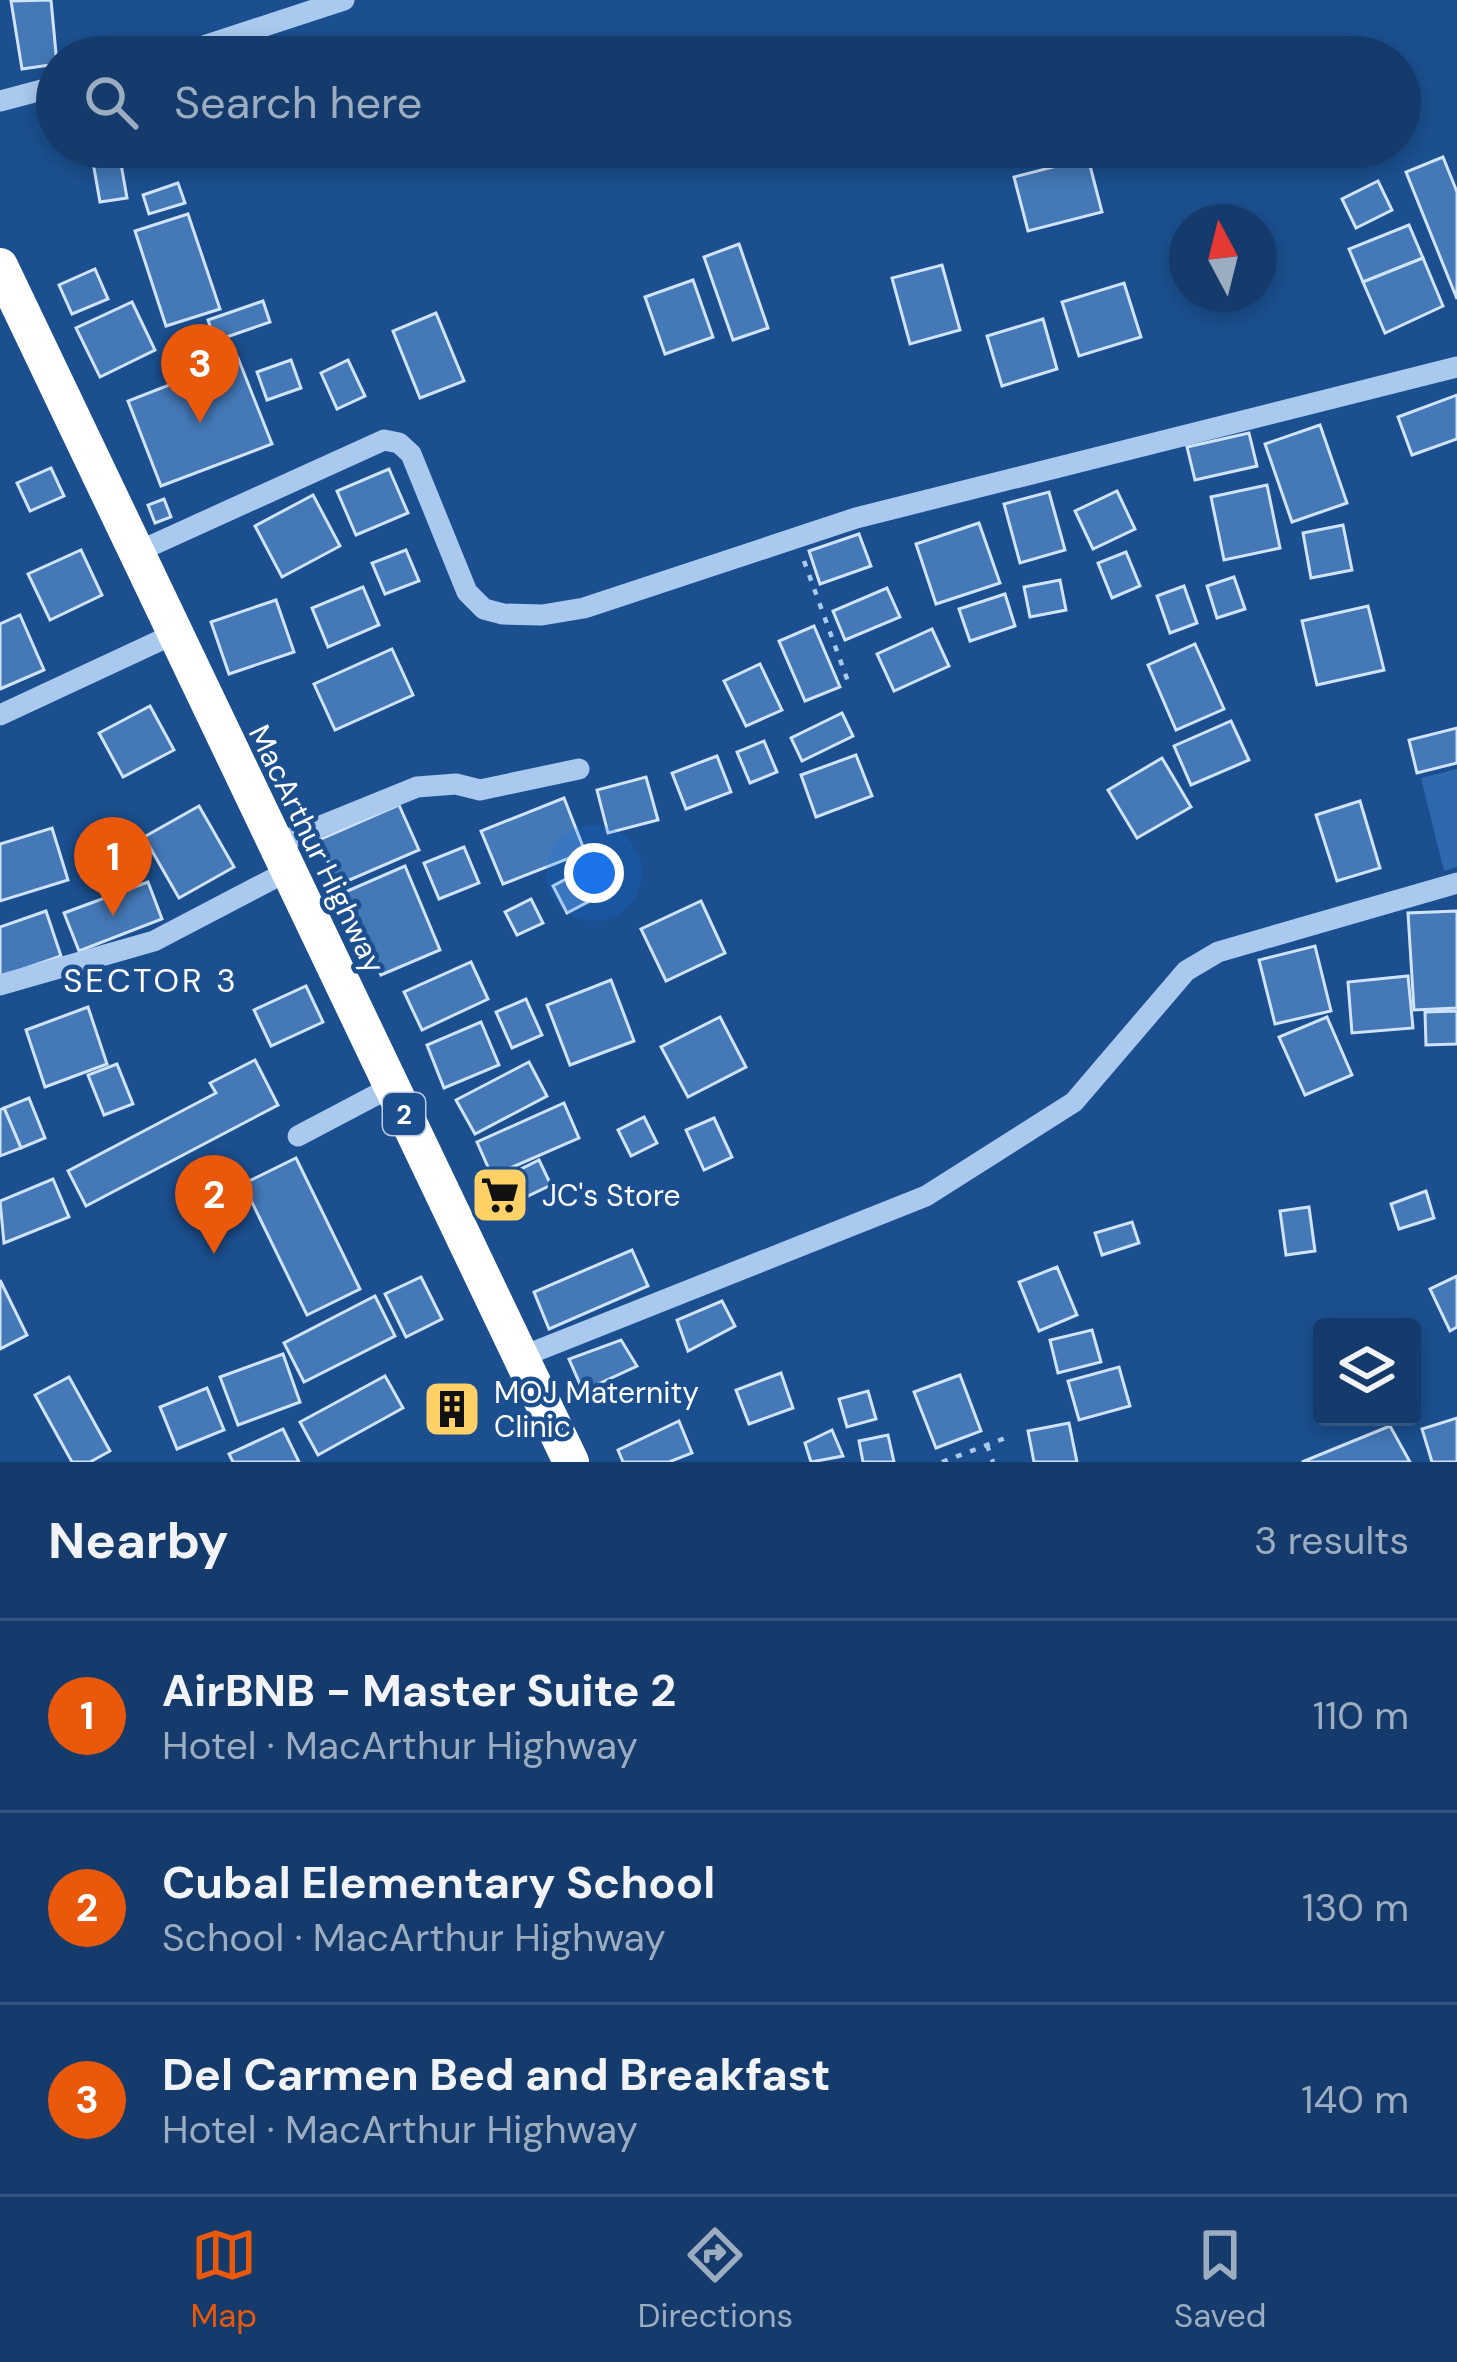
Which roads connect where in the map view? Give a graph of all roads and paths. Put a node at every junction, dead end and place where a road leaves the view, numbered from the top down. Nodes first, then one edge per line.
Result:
1 (344, 0) edge
2 (234, 36) edge
3 (36, 92) edge
4 (0, 101) edge
5 (0, 266) edge
6 (1457, 367) edge
7 (800, 550) dead end
8 (135, 553) junction
9 (174, 634) junction
10 (850, 687) dead end
11 (0, 716) edge
12 (579, 770) dead end
13 (280, 858) junction
14 (1457, 884) edge
15 (0, 985) edge
16 (391, 1087) junction
17 (298, 1136) dead end
18 (521, 1357) junction
19 (1008, 1437) dead end
20 (987, 1445) junction
21 (572, 1462) edge
22 (942, 1462) edge
23 (993, 1462) edge

1 - 2 street
3 - 4 street
5 - 8 highway, MacArthur Highway / 2
6 - 8 street
7 - 10 path
8 - 9 highway, MacArthur Highway / 2
9 - 11 street
9 - 13 highway, MacArthur Highway / 2
12 - 13 street
13 - 15 street
13 - 16 highway, MacArthur Highway / 2
14 - 18 street
16 - 17 street
16 - 18 highway, MacArthur Highway / 2
18 - 21 highway, MacArthur Highway / 2
19 - 20 path
20 - 22 path
20 - 23 path

